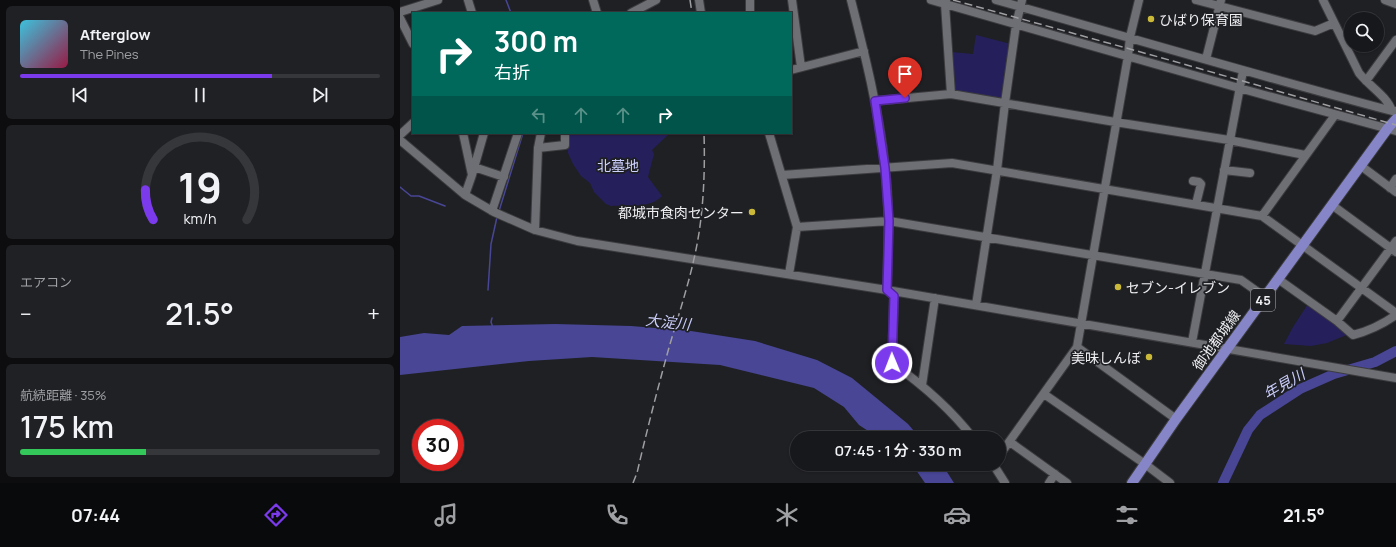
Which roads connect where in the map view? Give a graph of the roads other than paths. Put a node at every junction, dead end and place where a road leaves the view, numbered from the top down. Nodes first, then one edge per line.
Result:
1 (438, 0) edge
2 (468, 0) edge
3 (593, 0) edge
4 (656, 0) edge
5 (699, 0) edge
6 (750, 0) edge
7 (792, 0) edge
8 (851, 0) edge
9 (931, 0) edge
10 (996, 0) edge
11 (1139, 0) edge
12 (1196, 0) edge
13 (1323, 0) edge
14 (1385, 0) edge
15 (945, 2) edge
16 (1021, 3) edge
17 (1220, 3) edge
18 (1396, 4) edge
19 (400, 12) edge
20 (472, 12) edge
21 (598, 12) edge
22 (633, 12) edge
23 (701, 12) edge
24 (750, 12) edge
25 (400, 18) edge
26 (1334, 23) junction
27 (1016, 25) junction
28 (1130, 38) junction
29 (1396, 40) edge
30 (412, 42) edge
31 (864, 51) junction
32 (1128, 56) junction
33 (1206, 59) junction
34 (801, 67) junction
35 (792, 70) edge
36 (1243, 71) junction
37 (1366, 82) junction
38 (1239, 88) junction
39 (951, 94) junction
40 (875, 101) junction
41 (1005, 103) junction
42 (1335, 114) junction
43 (1395, 114) edge
44 (1115, 122) junction
45 (412, 124) edge
46 (1392, 130) edge
47 (463, 134) edge
48 (484, 134) edge
49 (518, 134) edge
50 (541, 134) edge
51 (565, 134) edge
52 (769, 134) edge
53 (400, 135) edge
54 (400, 140) edge
55 (1229, 140) junction
56 (538, 148) junction
57 (1305, 155) junction
58 (1361, 166) junction
59 (474, 167) junction
60 (885, 168) junction
61 (997, 170) junction
62 (1224, 170) junction
63 (1250, 173) dead end
64 (472, 175) junction
65 (782, 175) junction
66 (504, 177) junction
67 (1396, 179) edge
68 (1193, 181) dead end
69 (1104, 190) junction
70 (1393, 190) edge
71 (465, 195) junction
72 (1196, 204) junction
73 (1332, 205) junction
74 (1217, 208) junction
75 (493, 212) junction
76 (1262, 216) junction
77 (889, 221) junction
78 (797, 227) junction
79 (535, 230) junction
80 (986, 237) junction
81 (1396, 241) edge
82 (1303, 245) junction
83 (1393, 250) edge
84 (1093, 256) junction
85 (789, 274) junction
86 (1205, 274) junction
87 (1278, 279) junction
88 (1361, 288) junction
89 (887, 290) junction
90 (1265, 297) junction
91 (935, 298) junction
92 (976, 305) junction
93 (1396, 314) edge
94 (1337, 321) junction
95 (1082, 324) junction
96 (1192, 342) junction
97 (1077, 348) junction
98 (1227, 349) junction
99 (1396, 378) edge
100 (922, 385) junction
101 (1044, 394) junction
102 (1176, 418) junction
103 (968, 431) edge
104 (1010, 442) junction
105 (1006, 447) edge
106 (1145, 464) junction
107 (997, 471) edge
108 (1055, 474) junction
109 (1005, 483) edge
110 (1049, 483) edge
111 (1068, 483) edge
112 (1132, 483) edge
113 (1170, 483) edge

1 - 19 street
2 - 20 street
3 - 21 street
4 - 22 street
5 - 23 street
6 - 24 street
7 - 34 street
8 - 31 street
9 - 15 street
10 - 16 street
11 - 28 street
12 - 17 street
13 - 26 street
14 - 18 street
15 - 27 street
15 - 39 street
16 - 27 street
16 - 28 street
17 - 26 street
17 - 33 street
25 - 30 street
26 - 37 street
27 - 32 street
27 - 41 street
28 - 32 street
28 - 33 street
29 - 37 street
31 - 34 street
31 - 40 street
32 - 38 street
32 - 44 street
33 - 36 street
34 - 35 street
36 - 38 street
36 - 43 street
37 - 43 street
38 - 42 street
38 - 55 street
39 - 40 street
39 - 41 street
40 - 60 street
41 - 44 street
41 - 61 street
42 - 46 street
42 - 57 street
43 - 46 main road, 御池都城線 / 45
44 - 55 street
44 - 69 street
45 - 53 street
46 - 58 main road, 御池都城線 / 45
47 - 64 street
48 - 59 street
49 - 66 street
50 - 56 street
51 - 56 street
52 - 65 street
54 - 71 street
55 - 57 street
55 - 62 street
56 - 79 street
57 - 76 street
58 - 70 street
58 - 73 main road, 御池都城線 / 45
59 - 64 street
59 - 66 street
60 - 61 street
60 - 65 street
60 - 77 street
61 - 69 street
61 - 80 street
62 - 63 street
62 - 74 street
64 - 71 street
65 - 78 street
66 - 75 street
67 - 70 street
68 - 72 street
69 - 72 street
69 - 84 street
71 - 75 street
72 - 74 street
73 - 82 main road, 御池都城線 / 45
73 - 83 street
74 - 76 street
74 - 86 street
75 - 79 street
76 - 82 street
77 - 78 street
77 - 80 street
77 - 89 street
78 - 85 street
79 - 85 street
80 - 84 street
80 - 92 street
81 - 83 street
82 - 87 main road, 御池都城線 / 45
82 - 88 street
83 - 88 street
84 - 86 street
84 - 95 street
85 - 89 street
86 - 90 street
86 - 96 street
87 - 90 main road, 御池都城線 / 45
87 - 94 street
88 - 93 street
88 - 94 street
89 - 91 street
89 - 100 street
90 - 98 main road, 御池都城線 / 45
91 - 92 street
91 - 100 street
92 - 95 street
93 - 94 street
95 - 96 street
95 - 97 street
96 - 98 street
97 - 101 street
97 - 102 street
98 - 99 street
98 - 102 main road, 御池都城線 / 45
100 - 103 street
101 - 104 street
101 - 106 street
102 - 106 main road, 御池都城線 / 45
104 - 105 street
104 - 108 street
106 - 112 main road, 御池都城線 / 45
106 - 113 street
107 - 109 street
108 - 110 street
108 - 111 street

